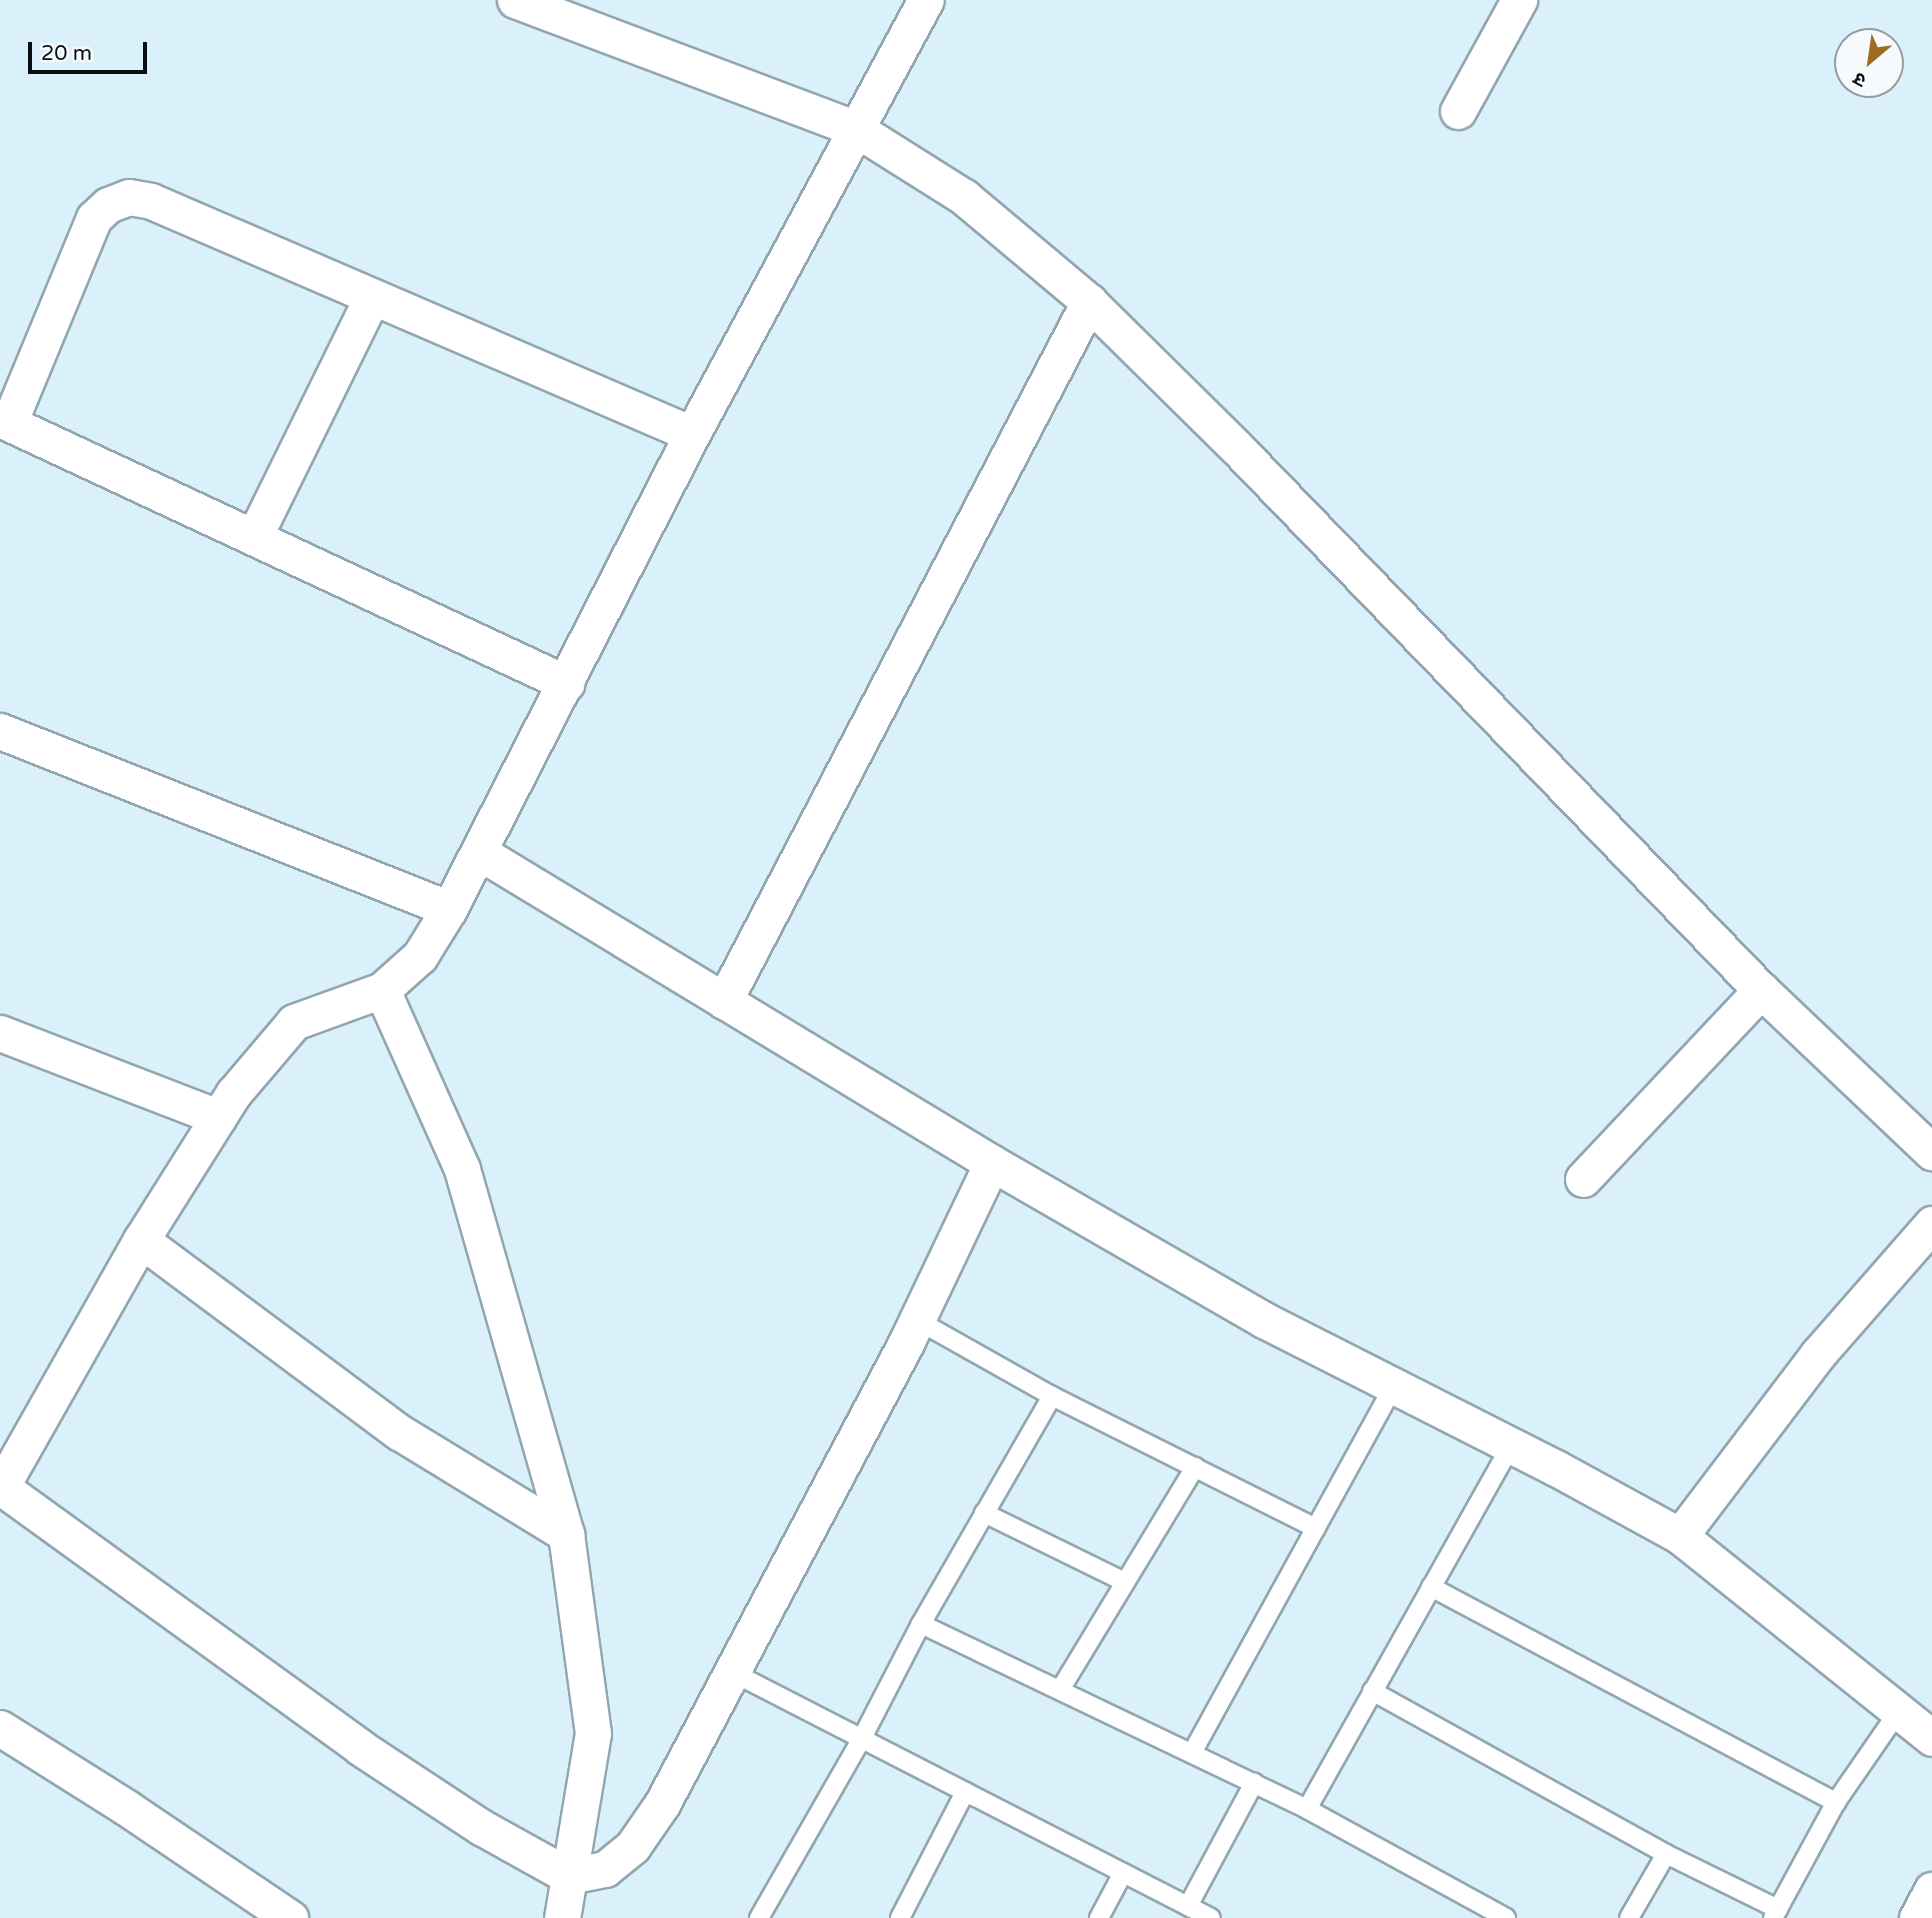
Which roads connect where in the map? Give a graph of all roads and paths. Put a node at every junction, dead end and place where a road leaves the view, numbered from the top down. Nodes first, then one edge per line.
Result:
1 (515, 0) edge
2 (926, 0) edge
3 (1519, 0) edge
4 (1458, 111) dead end
5 (856, 129) junction
6 (372, 297) junction
7 (1089, 302) junction
8 (5, 421) edge
9 (692, 434) junction
10 (254, 537) junction
11 (566, 683) junction
12 (0, 731) edge
13 (479, 852) junction
14 (449, 909) junction
15 (382, 990) junction
16 (1761, 990) junction
17 (724, 1001) junction
18 (0, 1033) edge
19 (218, 1117) junction
20 (1932, 1152) edge
21 (992, 1163) junction
22 (1583, 1179) dead end
23 (1932, 1224) edge
24 (141, 1240) junction
25 (917, 1320) junction
26 (1394, 1385) junction
27 (1052, 1396) junction
28 (1511, 1445) junction
29 (1195, 1467) junction
30 (0, 1488) edge
31 (984, 1513) junction
32 (1316, 1528) junction
33 (566, 1534) junction
34 (1680, 1536) junction
35 (1125, 1582) junction
36 (1431, 1587) junction
37 (920, 1624) junction
38 (732, 1672) junction
39 (1060, 1690) junction
40 (1372, 1691) junction
41 (1898, 1712) junction
42 (0, 1728) edge
43 (1932, 1738) edge
44 (861, 1740) junction
45 (1192, 1754) junction
46 (1254, 1783) junction
47 (965, 1792) junction
48 (1836, 1802) junction
49 (1307, 1809) junction
50 (1666, 1854) junction
51 (1123, 1873) junction
52 (569, 1876) junction
53 (1932, 1890) edge
54 (1188, 1906) junction
55 (1776, 1913) edge
56 (290, 1918) edge
57 (562, 1918) edge
58 (759, 1918) edge
59 (900, 1918) edge
60 (1099, 1918) edge
61 (1211, 1918) edge
62 (1506, 1918) edge
63 (1629, 1918) edge
64 (1917, 1918) edge

1 - 5 street
2 - 5 street
3 - 4 street
5 - 7 street
5 - 9 street
6 - 8 street
6 - 9 street
6 - 10 street
7 - 16 street
7 - 17 street
8 - 10 street
9 - 11 street
10 - 11 street
11 - 13 street
12 - 14 street
13 - 14 street
13 - 17 street
14 - 15 street
15 - 19 street
15 - 33 street
16 - 20 street
16 - 22 street
17 - 21 street
18 - 19 street
19 - 24 street
21 - 25 street
21 - 26 street
23 - 34 street
24 - 30 street
24 - 33 street
25 - 27 lane
25 - 38 street
26 - 28 street
26 - 32 lane
27 - 29 lane
27 - 31 lane
28 - 34 street
28 - 36 lane
29 - 32 lane
29 - 35 lane
30 - 52 street
31 - 35 lane
31 - 37 lane
32 - 45 lane
33 - 52 street
34 - 41 street
35 - 39 lane
36 - 40 lane
36 - 48 lane
37 - 39 lane
37 - 44 lane
38 - 44 lane
38 - 52 street
39 - 45 lane
40 - 49 lane
40 - 50 lane
41 - 43 street
41 - 48 lane
42 - 56 street
44 - 47 lane
44 - 58 lane
45 - 46 lane
46 - 49 lane
46 - 54 lane
47 - 51 lane
47 - 59 lane
48 - 55 lane
49 - 62 lane
50 - 55 lane
50 - 63 lane
51 - 54 lane
51 - 60 lane
52 - 57 street
53 - 64 street
54 - 61 lane

